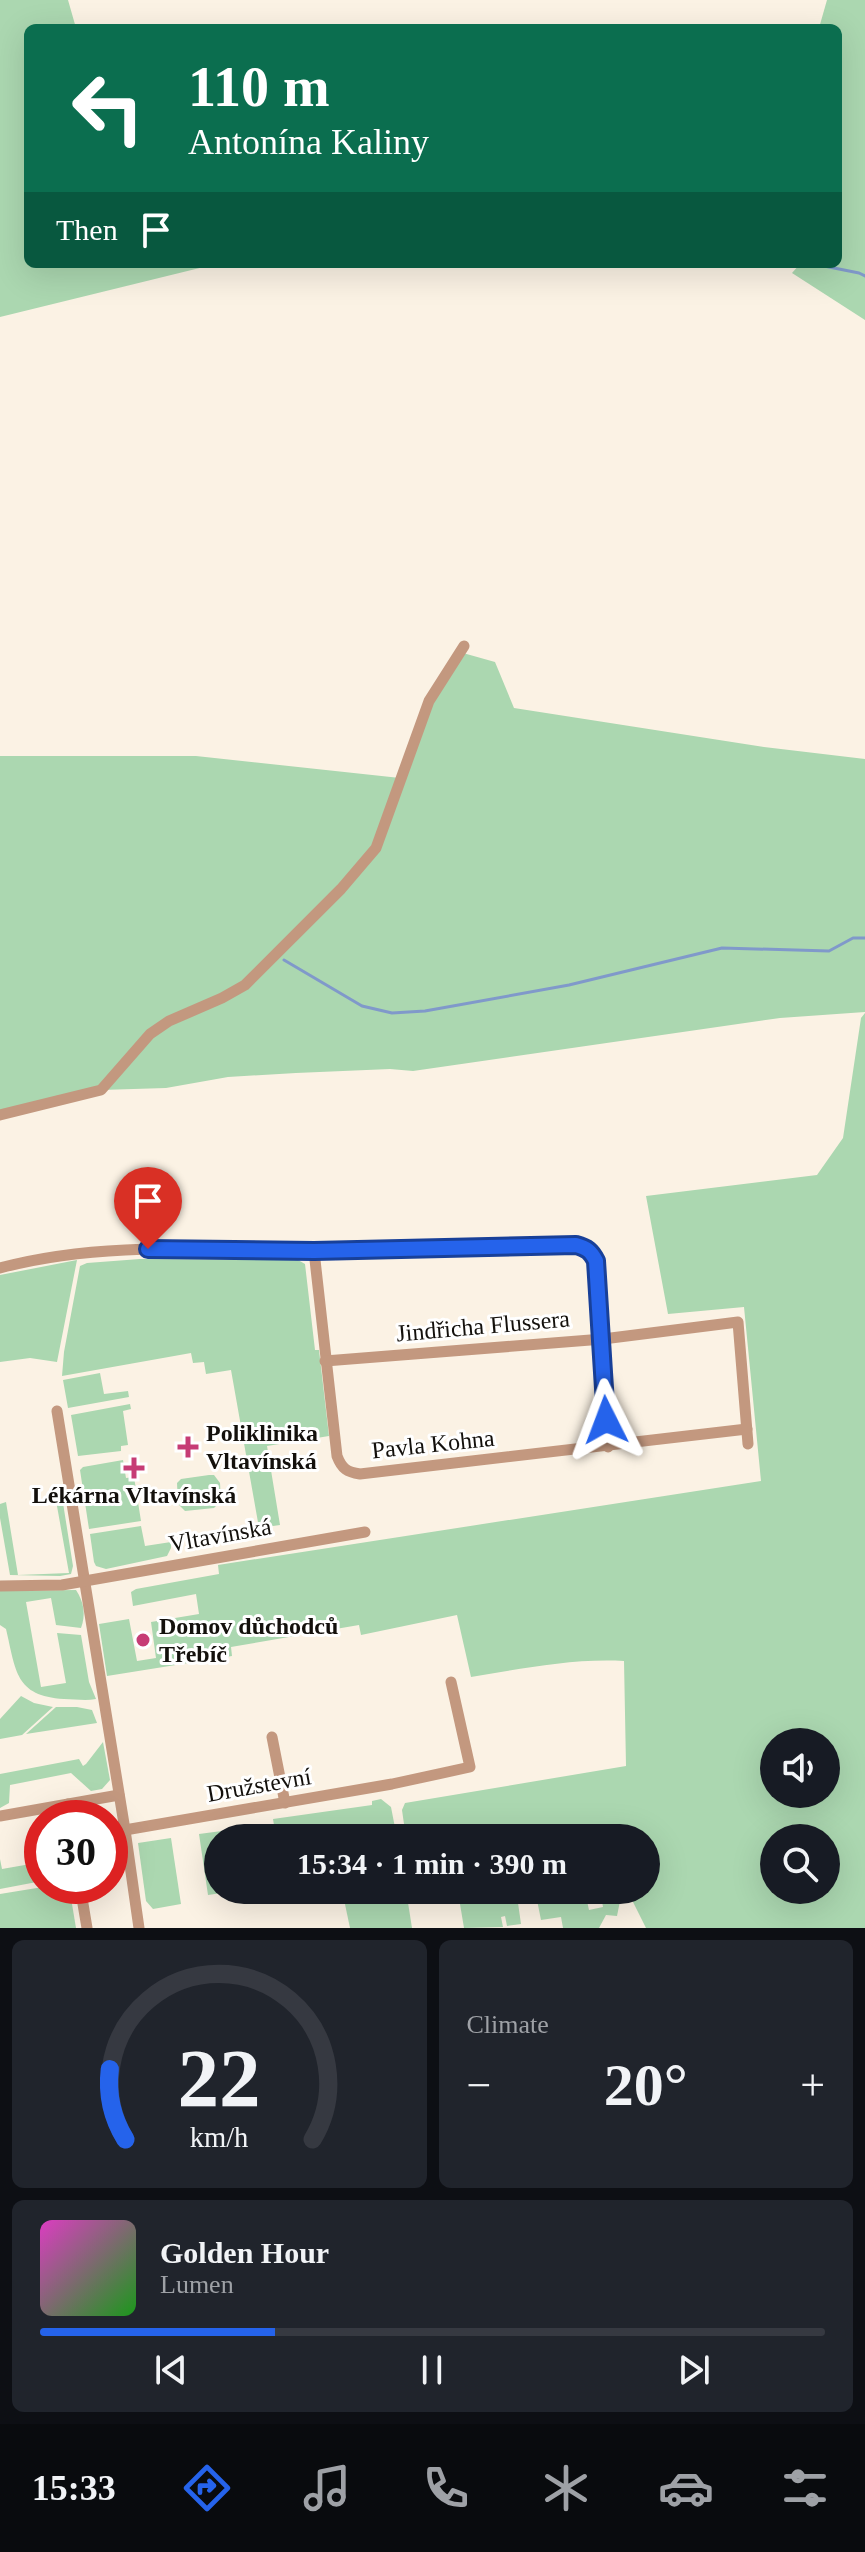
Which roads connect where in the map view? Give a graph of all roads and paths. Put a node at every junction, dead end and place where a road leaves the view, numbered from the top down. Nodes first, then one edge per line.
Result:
1 (464, 646) dead end
2 (0, 1115) edge
3 (314, 1251) junction
4 (0, 1268) edge
5 (603, 1339) junction
6 (325, 1361) junction
7 (57, 1411) dead end
8 (747, 1429) junction
9 (748, 1444) dead end
10 (608, 1447) junction
11 (365, 1532) dead end
12 (84, 1581) junction
13 (0, 1586) edge
14 (451, 1682) dead end
15 (272, 1737) dead end
16 (119, 1795) junction
17 (91, 1800) edge
18 (120, 1800) edge
19 (285, 1803) junction
20 (24, 1812) edge
21 (0, 1816) edge
22 (128, 1829) edge
23 (128, 1851) edge
24 (83, 1904) edge
25 (87, 1928) edge
26 (139, 1928) edge

1 - 2 street
3 - 4 street
3 - 5 street
3 - 6 street, Pavla Kohna
5 - 6 street, Jindřicha Flussera
5 - 8 street, Jindřicha Flussera
5 - 10 street
6 - 10 street, Pavla Kohna
7 - 12 street
8 - 9 street, Jindřicha Flussera
8 - 10 street, Pavla Kohna
11 - 12 street, Vltavínská
12 - 13 street, Vltavínská
12 - 16 street
14 - 19 street, Družstevní
15 - 19 street
16 - 17 street
16 - 18 street
19 - 22 street, Družstevní
20 - 21 street
23 - 26 street
24 - 25 street

